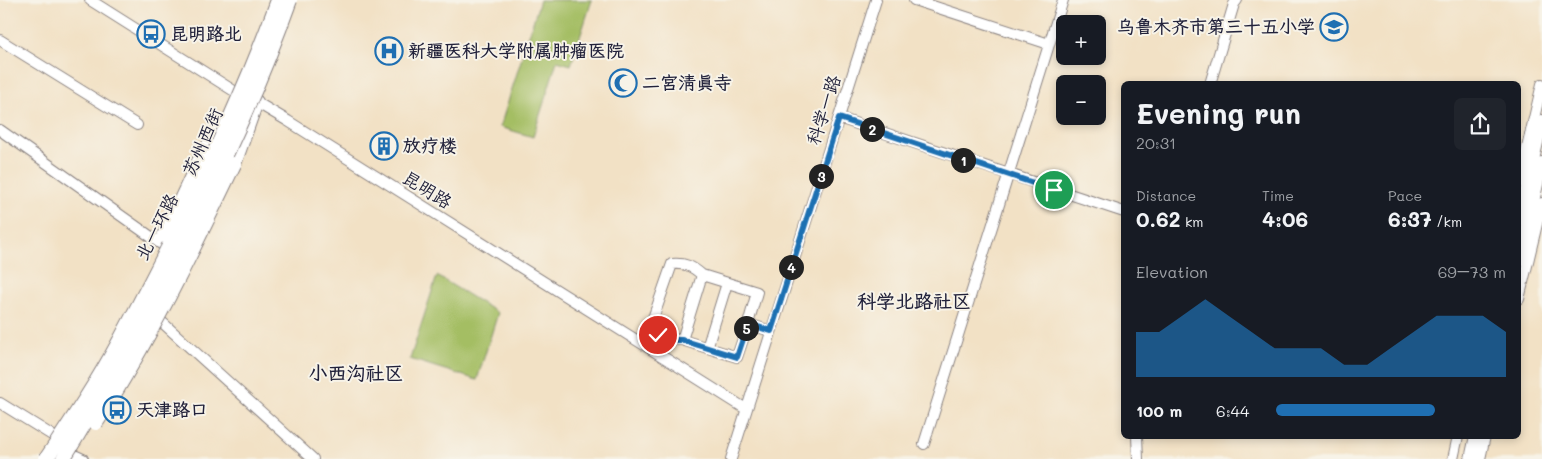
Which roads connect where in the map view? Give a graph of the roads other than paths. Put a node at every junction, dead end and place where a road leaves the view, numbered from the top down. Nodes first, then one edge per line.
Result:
1 (90, 0) edge
2 (277, 0) edge
3 (290, 0) edge
4 (295, 0) edge
5 (876, 0) edge
6 (914, 0) edge
7 (1063, 0) edge
8 (1237, 0) edge
9 (0, 40) edge
10 (1049, 44) junction
11 (1211, 81) edge
12 (1542, 84) edge
13 (242, 96) junction
14 (256, 102) junction
15 (839, 118) junction
16 (1542, 121) edge
17 (137, 125) dead end
18 (0, 130) edge
19 (1542, 163) edge
20 (1521, 173) edge
21 (1008, 175) junction
22 (1542, 203) edge
23 (1121, 211) edge
24 (1521, 211) edge
25 (171, 251) junction
26 (1521, 252) edge
27 (702, 275) junction
28 (727, 283) junction
29 (1521, 291) edge
30 (152, 313) junction
31 (748, 324) junction
32 (771, 331) junction
33 (682, 340) junction
34 (707, 348) junction
35 (0, 404) edge
36 (746, 409) junction
37 (1137, 439) edge
38 (1457, 439) edge
39 (1467, 439) edge
40 (1475, 439) edge
41 (1484, 439) edge
42 (924, 444) dead end
43 (66, 456) edge
44 (42, 459) edge
45 (46, 459) edge
46 (313, 459) edge
47 (731, 459) edge
48 (1138, 459) edge
49 (1453, 459) edge
50 (1462, 459) edge
51 (1471, 459) edge
52 (1480, 459) edge

1 - 13 street, 昆明路
2 - 13 main road, 苏州西街
2 - 45 highway, 北一环路, bridge
3 - 43 highway, 北一环路, bridge
4 - 14 main road, 苏州西街
5 - 15 street, 科学一路
6 - 10 street
7 - 10 street
8 - 11 street
9 - 17 street
10 - 21 street
12 - 20 street
13 - 14 street, 昆明路
13 - 25 main road, 苏州西街
13 - 44 highway, bridge
14 - 30 main road, 苏州西街
14 - 36 street, 昆明路
14 - 43 highway, bridge
15 - 21 street
15 - 32 street, 科学一路
16 - 24 main road
18 - 25 street
19 - 26 main road
21 - 23 street
21 - 42 street
22 - 29 street
25 - 43 main road, 苏州西街
27 - 28 street
27 - 33 street
27 - 33 street
28 - 31 street
28 - 34 street
30 - 43 main road, 苏州西街
30 - 46 street
31 - 32 street
31 - 34 street
32 - 36 street, 科学一路
33 - 34 street
35 - 43 street
36 - 47 street, 科学一路
37 - 48 street
38 - 49 street
39 - 50 main road
40 - 51 main road
41 - 52 street

